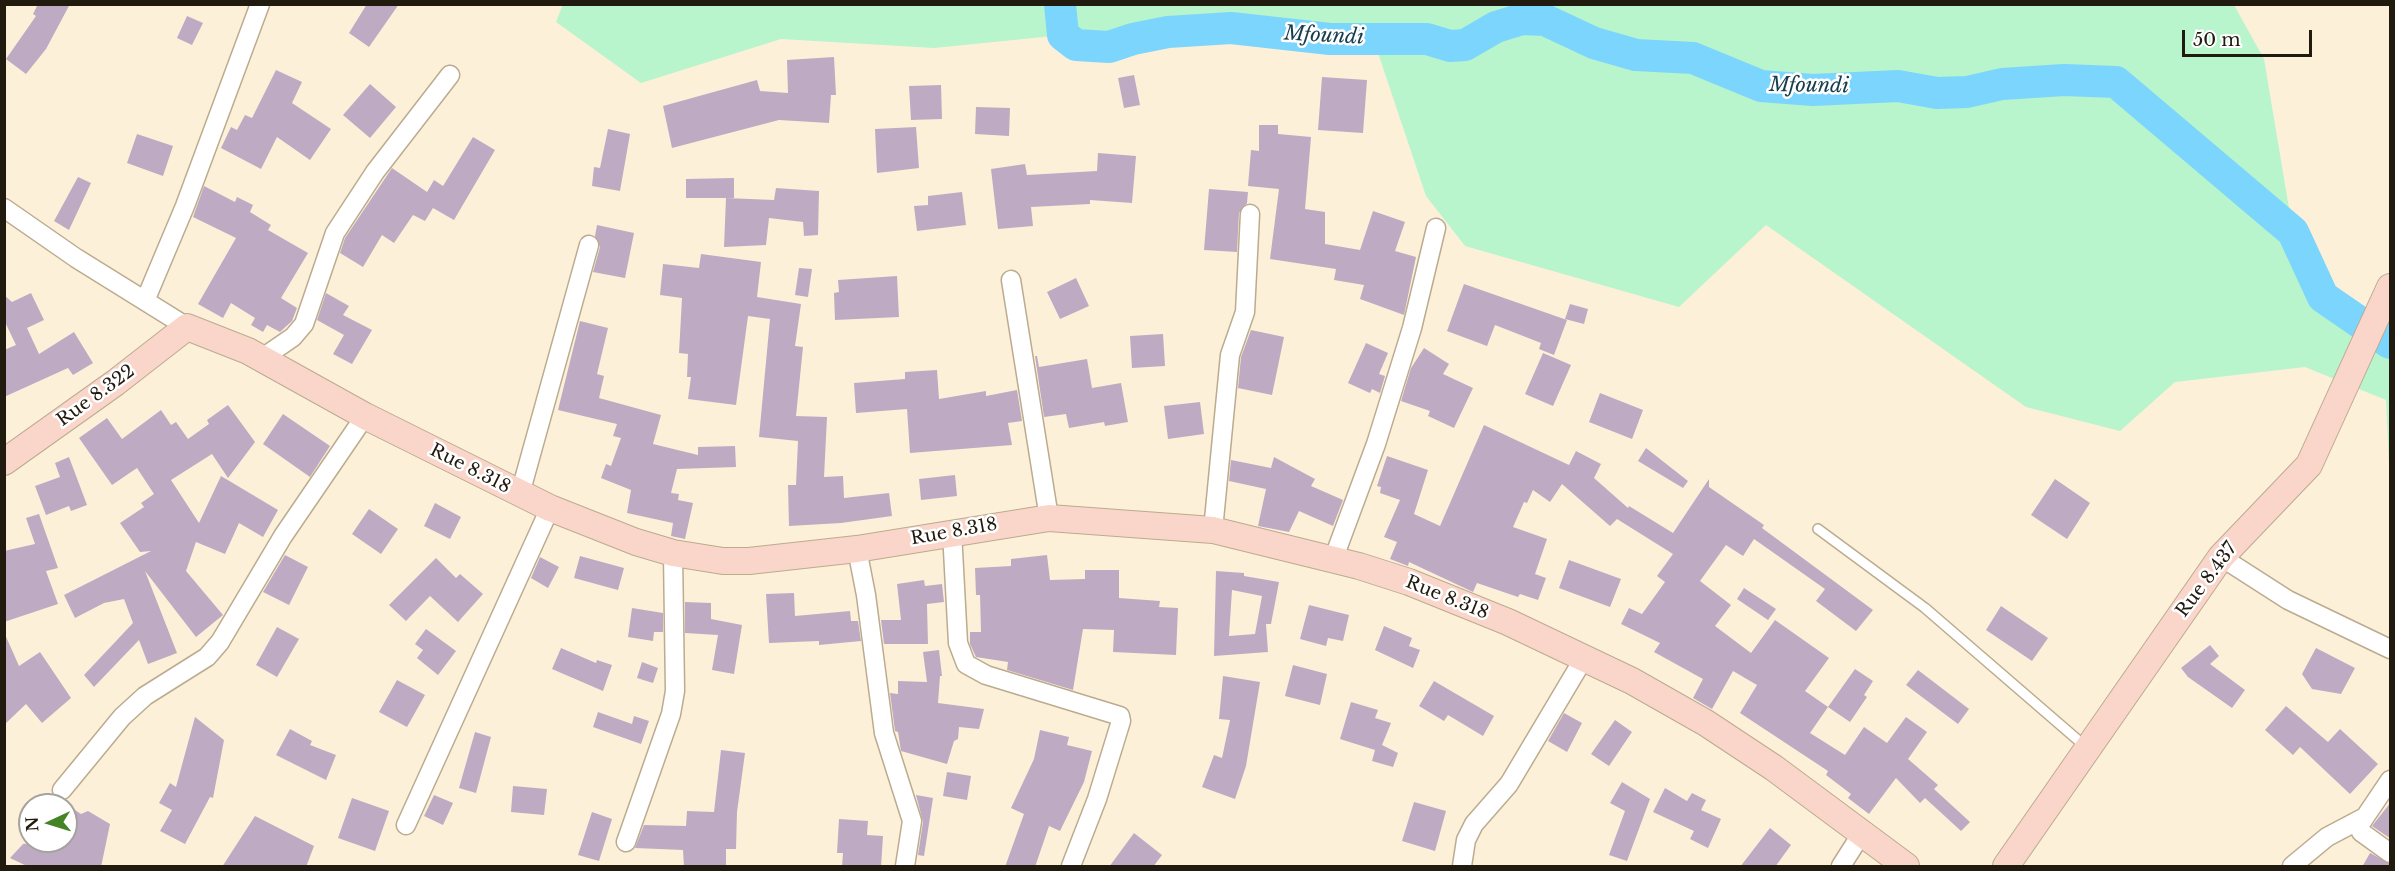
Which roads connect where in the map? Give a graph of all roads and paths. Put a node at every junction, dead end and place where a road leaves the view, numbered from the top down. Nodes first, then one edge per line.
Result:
1 (260, 4) edge
2 (450, 75) dead end
3 (4, 208) edge
4 (1250, 214) dead end
5 (1436, 228) dead end
6 (589, 245) dead end
7 (1011, 280) dead end
8 (2391, 287) edge
9 (145, 301) junction
10 (187, 327) junction
11 (261, 359) junction
12 (365, 416) junction
13 (4, 462) edge
14 (520, 494) junction
15 (550, 508) junction
16 (1049, 518) junction
17 (1818, 529) dead end
18 (1213, 530) junction
19 (952, 532) junction
20 (857, 549) junction
21 (673, 553) junction
22 (2221, 557) junction
23 (1333, 560) junction
24 (2391, 649) edge
25 (1584, 658) junction
26 (2088, 748) junction
27 (2391, 780) edge
28 (62, 790) dead end
29 (2363, 818) junction
30 (406, 825) dead end
31 (1862, 833) junction
32 (626, 842) dead end
33 (2391, 853) edge
34 (905, 867) edge
35 (1071, 867) edge
36 (1462, 867) edge
37 (1841, 867) edge
38 (1906, 867) edge
39 (2006, 867) edge
40 (2292, 867) edge

1 - 9 street
2 - 11 street
3 - 9 street, Rue 8.318
4 - 18 street
5 - 23 street
6 - 14 street
7 - 16 street
8 - 22 main road, Rue 8.437
9 - 10 street, Rue 8.318
10 - 11 main road, Rue 8.318
10 - 13 main road, Rue 8.322
11 - 12 main road, Rue 8.318
12 - 14 main road, Rue 8.318
12 - 28 street
14 - 15 main road, Rue 8.318
15 - 21 main road, Rue 8.318
15 - 30 street
16 - 18 main road, Rue 8.318
16 - 19 main road, Rue 8.318
17 - 26 lane
18 - 23 main road, Rue 8.318
19 - 20 main road, Rue 8.318
19 - 35 street
20 - 21 main road, Rue 8.318
20 - 34 street
21 - 32 street
22 - 24 street
22 - 26 main road, Rue 8.437
23 - 25 main road, Rue 8.318
25 - 31 main road, Rue 8.318
25 - 36 street
26 - 39 main road, Rue 8.437
27 - 29 street
29 - 33 street
29 - 40 street
31 - 37 street
31 - 38 main road, Rue 8.318

